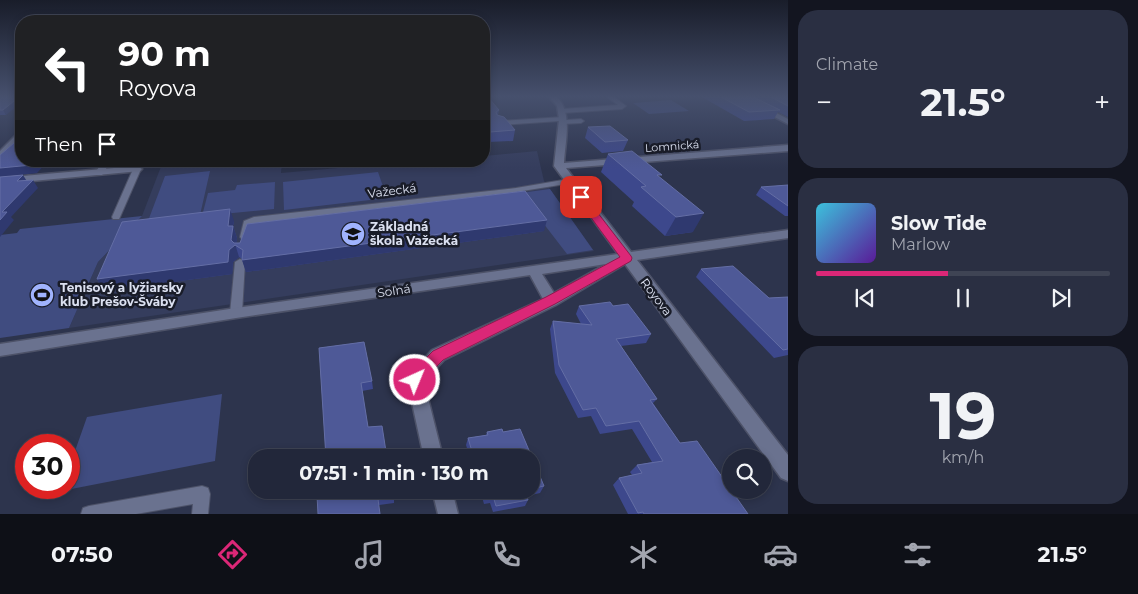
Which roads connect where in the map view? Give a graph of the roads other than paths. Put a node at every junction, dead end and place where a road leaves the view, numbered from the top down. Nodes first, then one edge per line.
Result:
1 (520, 121) edge
2 (562, 121) edge
3 (499, 123) edge
4 (15, 142) edge
5 (788, 148) edge
6 (0, 156) edge
7 (559, 166) junction
8 (103, 167) edge
9 (137, 169) joint
10 (99, 173) junction
11 (0, 181) edge
12 (569, 181) junction
13 (116, 217) dead end
14 (788, 234) edge
15 (243, 243) edge
16 (627, 258) junction
17 (240, 262) edge
18 (534, 271) junction
19 (551, 301) junction
20 (236, 313) junction
21 (0, 350) edge
22 (432, 449) edge
23 (788, 471) edge
24 (444, 499) edge
25 (89, 514) edge
26 (200, 514) edge
27 (448, 514) edge

1 - 3 lane
2 - 7 street
4 - 6 street
5 - 7 street, Lomnická
7 - 12 street, Royova
8 - 10 lane
9 - 10 street
9 - 13 lane
10 - 11 street
12 - 15 lane, Važecká
12 - 16 street, Royova
14 - 16 street, Soľná
16 - 18 street, Soľná
16 - 19 street
16 - 23 street, Royova
17 - 20 lane
18 - 19 street
18 - 20 street, Soľná
19 - 22 street
20 - 21 street, Soľná
24 - 27 street
25 - 26 lane

